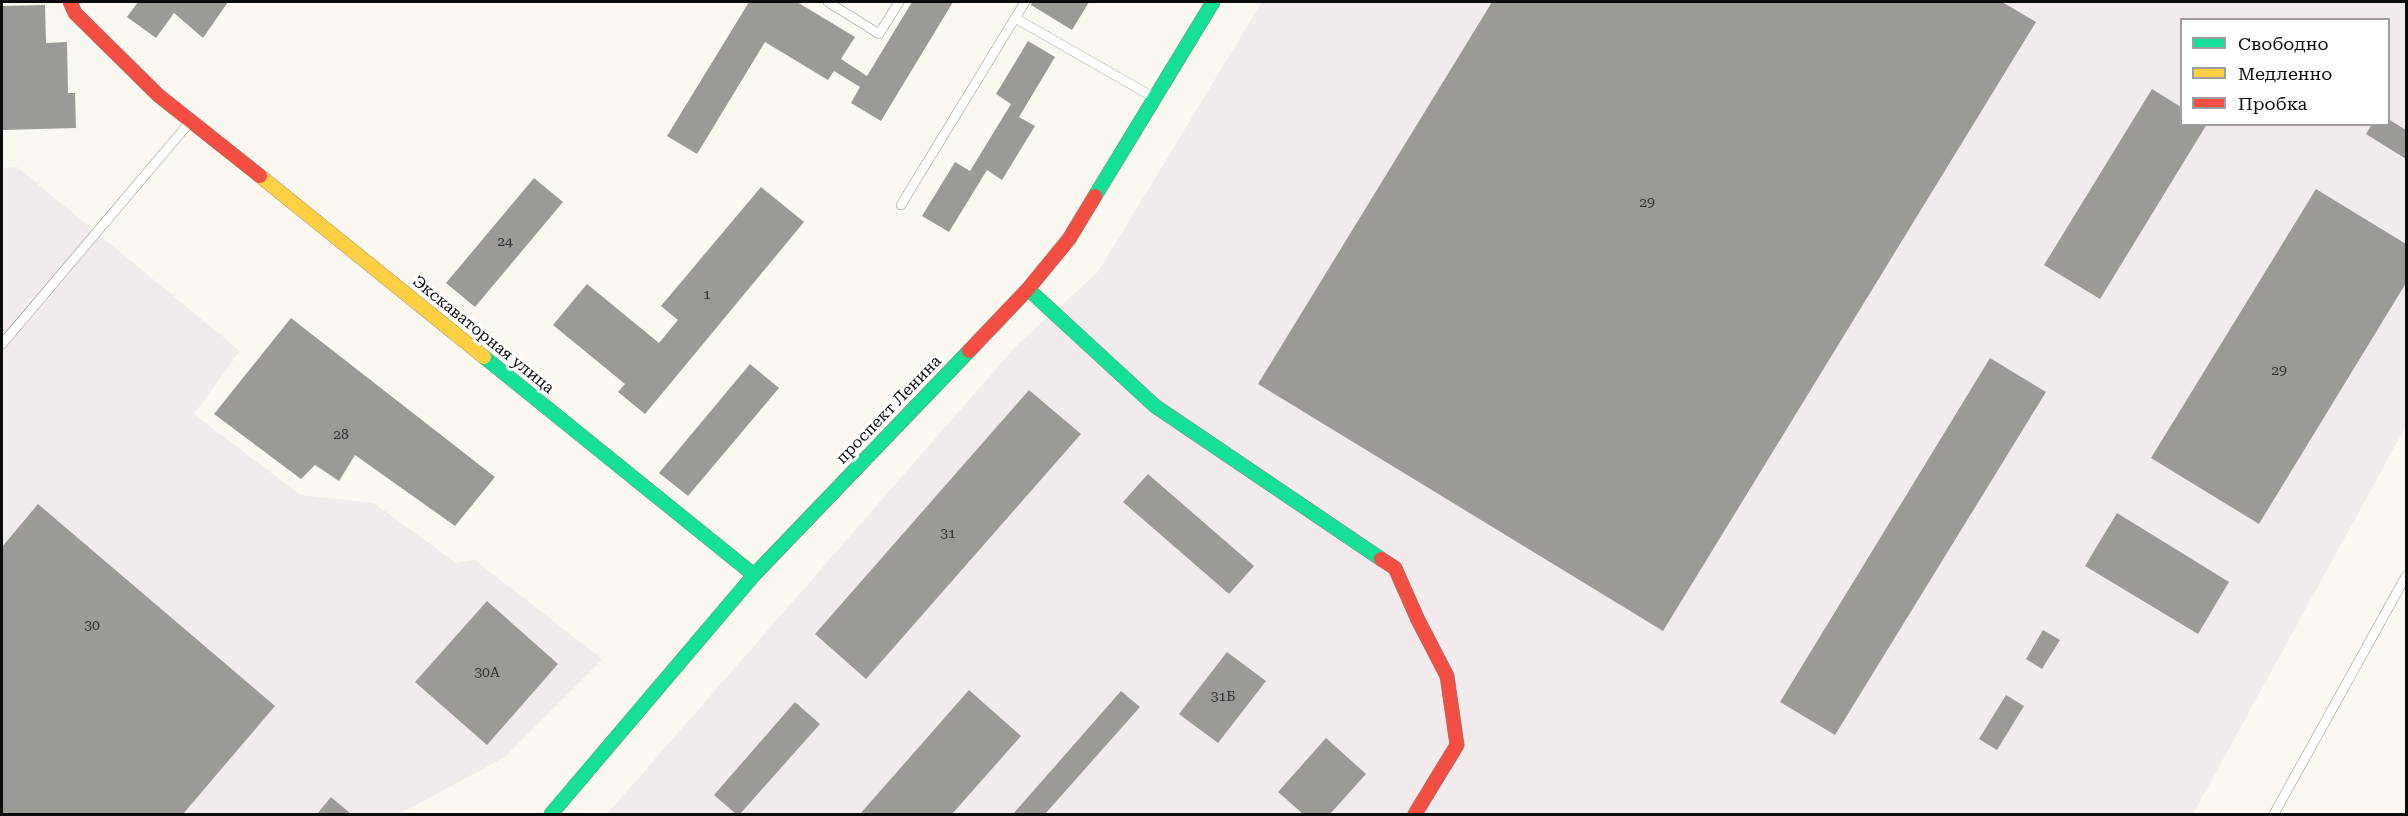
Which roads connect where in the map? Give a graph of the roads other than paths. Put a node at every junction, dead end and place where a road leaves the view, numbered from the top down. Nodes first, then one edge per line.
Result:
1 (70, 2) edge
2 (828, 2) edge
3 (899, 2) edge
4 (1025, 2) edge
5 (1213, 2) edge
6 (1015, 18) junction
7 (1155, 98) junction
8 (191, 120) junction
9 (901, 205) dead end
10 (1028, 289) junction
11 (2, 344) edge
12 (754, 575) junction
13 (2406, 576) edge
14 (551, 814) edge
15 (1415, 814) edge
16 (2274, 814) edge

1 - 8 street, Экскаваторная улица
2 - 3 lane
4 - 6 lane
5 - 7 street, проспект Ленина
6 - 7 lane
6 - 9 lane
7 - 10 street, проспект Ленина
8 - 11 lane
8 - 12 street, Экскаваторная улица
10 - 12 street, проспект Ленина
10 - 15 street
12 - 14 street, проспект Ленина
13 - 16 lane

